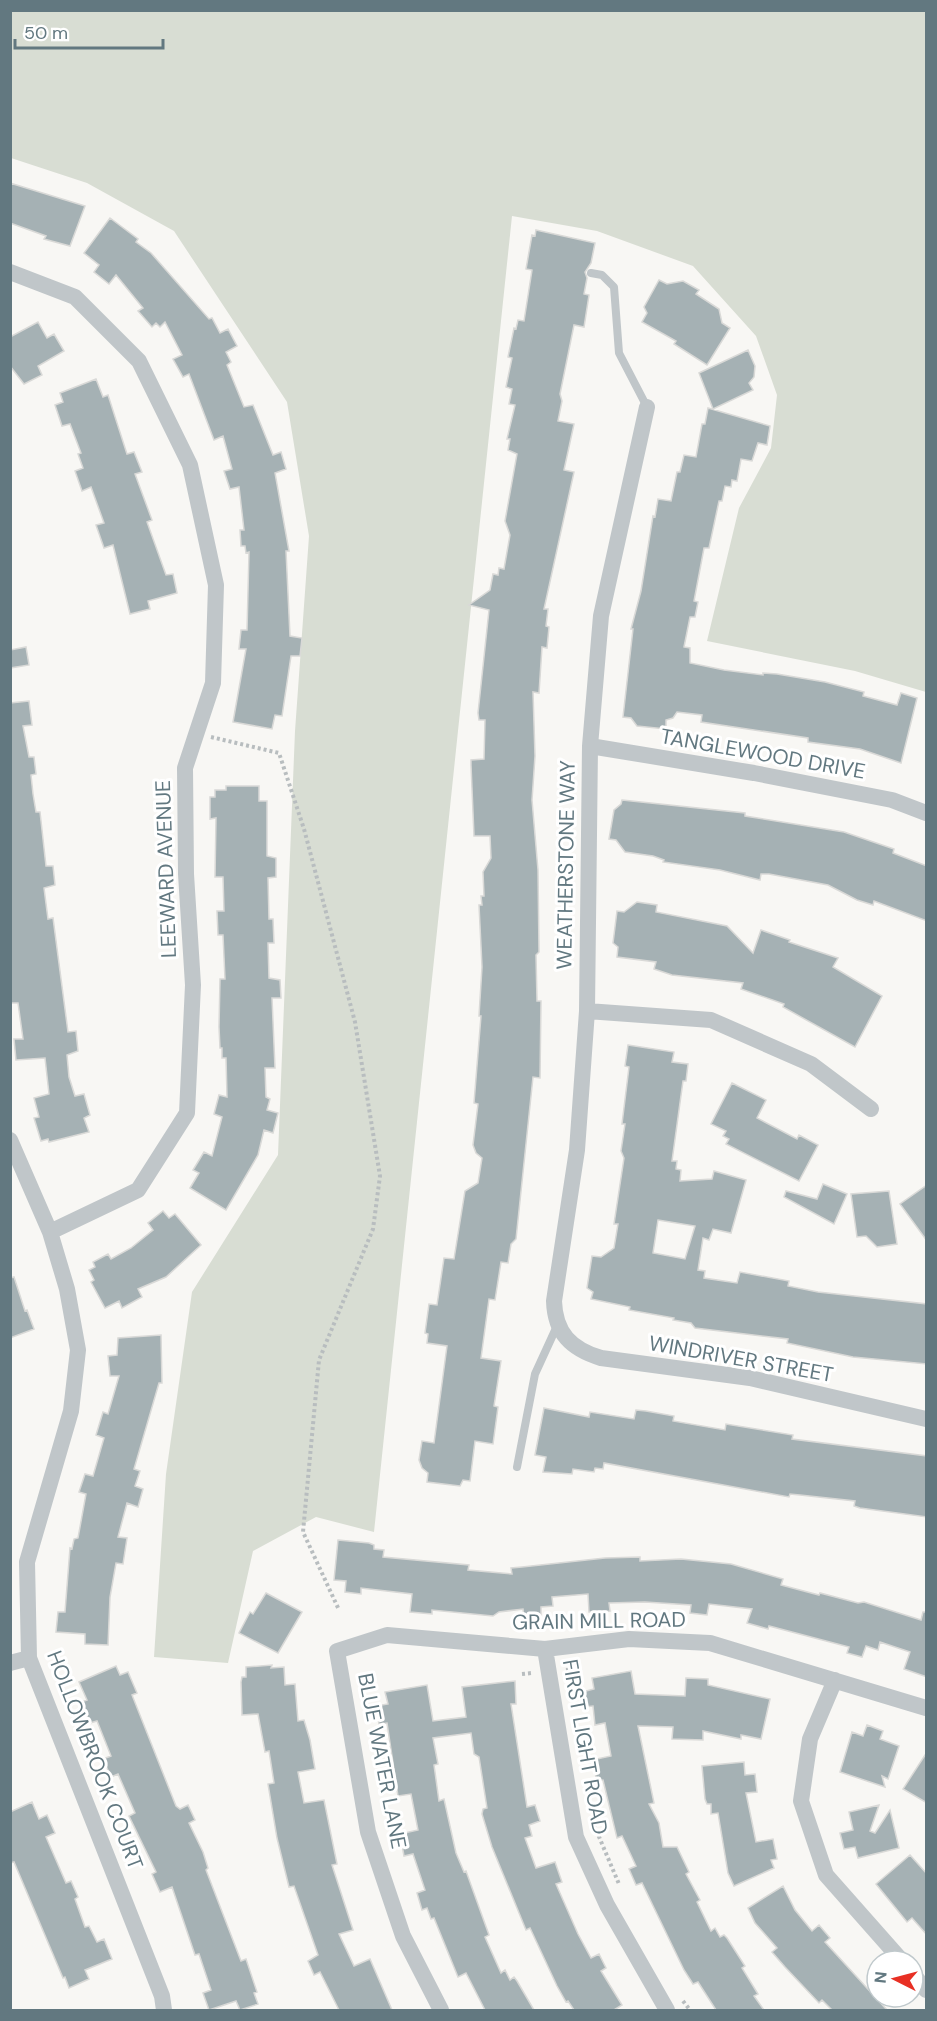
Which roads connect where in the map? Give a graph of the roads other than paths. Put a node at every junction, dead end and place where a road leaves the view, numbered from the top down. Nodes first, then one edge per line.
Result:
1 (10, 272) edge
2 (591, 273) dead end
3 (647, 407) joint
4 (590, 746) junction
5 (927, 813) edge
6 (587, 1011) junction
7 (871, 1109) dead end
8 (10, 1140) edge
9 (50, 1232) junction
10 (557, 1326) junction
11 (927, 1419) edge
12 (517, 1467) dead end
13 (545, 1649) junction
14 (337, 1651) joint
15 (29, 1658) junction
16 (10, 1663) edge
17 (835, 1680) junction
18 (927, 1708) edge
19 (891, 1949) edge
20 (164, 2010) edge
21 (441, 2010) edge
22 (667, 2010) edge

1 - 9 street, LEEWARD AVENUE
2 - 3 lane
3 - 4 street, WEATHERSTONE WAY
4 - 5 street, TANGLEWOOD DRIVE
4 - 6 street, WEATHERSTONE WAY
6 - 7 street
6 - 10 street, WEATHERSTONE WAY
8 - 9 street, HOLLOWBROOK COURT
9 - 15 street, HOLLOWBROOK COURT
10 - 11 street, WINDRIVER STREET
10 - 12 lane
13 - 14 street, GRAIN MILL ROAD
13 - 17 street, GRAIN MILL ROAD
13 - 22 street, FIRST LIGHT ROAD
14 - 21 street, BLUE WATER LANE
15 - 16 street
15 - 20 street, HOLLOWBROOK COURT
17 - 18 street, GRAIN MILL ROAD
17 - 19 street

